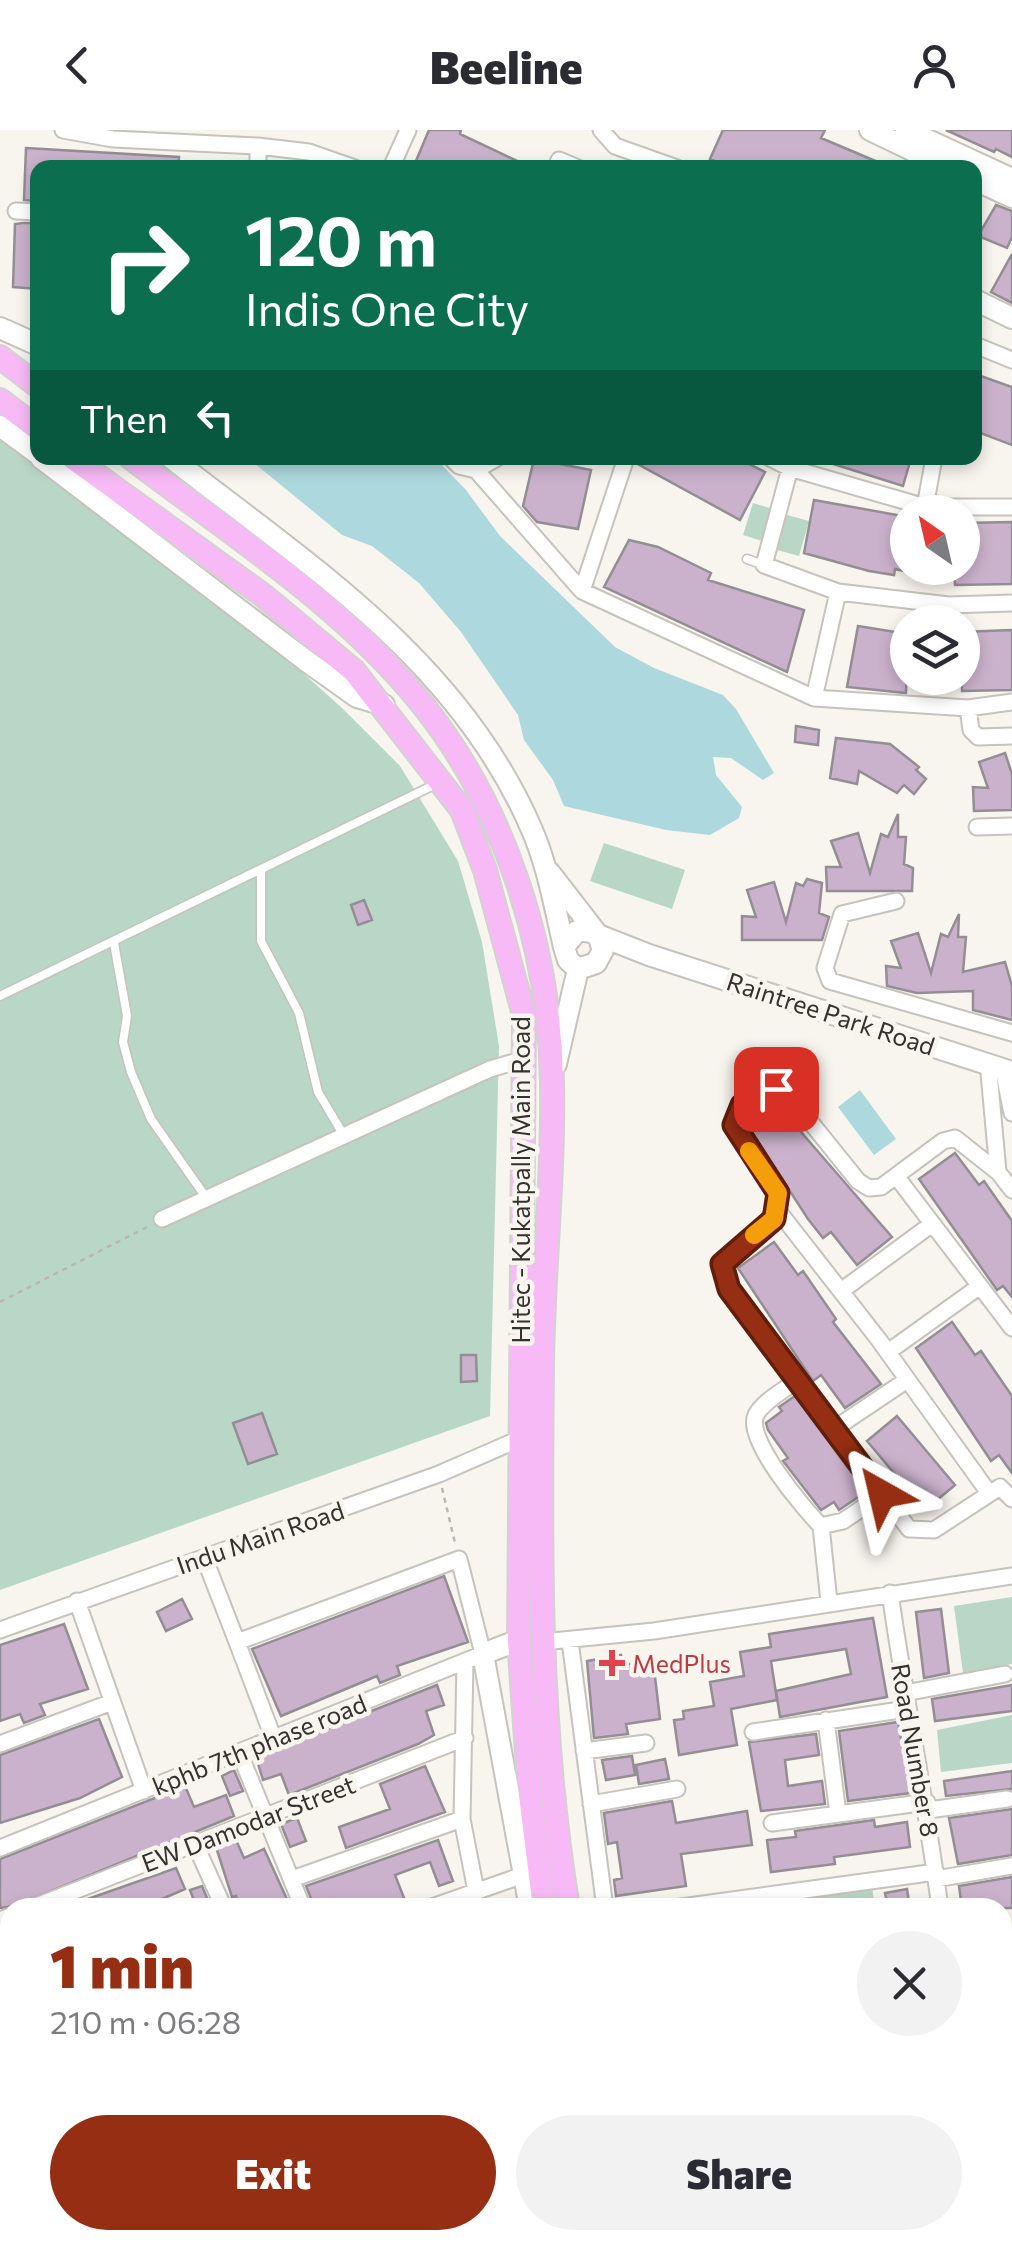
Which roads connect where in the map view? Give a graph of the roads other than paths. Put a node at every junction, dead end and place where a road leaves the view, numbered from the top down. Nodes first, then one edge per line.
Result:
1 (64, 130) edge
2 (408, 130) edge
3 (601, 130) edge
4 (870, 130) edge
5 (906, 130) edge
6 (258, 146) junction
7 (258, 160) edge
8 (332, 160) edge
9 (394, 160) edge
10 (654, 160) edge
11 (932, 160) edge
12 (958, 160) edge
13 (991, 179) edge
14 (1012, 197) edge
15 (16, 211) dead end
16 (30, 212) edge
17 (982, 303) edge
18 (1012, 318) edge
19 (0, 328) edge
20 (30, 341) edge
21 (982, 348) edge
22 (3, 359) edge
23 (1012, 360) edge
24 (30, 372) edge
25 (0, 400) edge
26 (30, 422) edge
27 (0, 426) edge
28 (30, 448) edge
29 (52, 465) edge
30 (83, 465) edge
31 (140, 465) edge
32 (180, 465) edge
33 (458, 465) edge
34 (484, 465) edge
35 (624, 465) edge
36 (791, 465) edge
37 (798, 465) edge
38 (933, 465) edge
39 (476, 470) junction
40 (890, 495) edge
41 (927, 495) edge
42 (980, 507) edge
43 (1012, 507) edge
44 (747, 559) dead end
45 (764, 565) junction
46 (582, 591) junction
47 (838, 592) junction
48 (1012, 603) edge
49 (814, 698) junction
50 (1012, 702) edge
51 (384, 705) junction
52 (968, 708) junction
53 (1012, 736) edge
54 (443, 781) junction
55 (1012, 826) edge
56 (976, 827) dead end
57 (545, 868) junction
58 (261, 870) junction
59 (896, 901) dead end
60 (598, 934) junction
61 (114, 942) junction
62 (564, 948) junction
63 (650, 955) junction
64 (587, 966) junction
65 (0, 996) edge
66 (1012, 1032) edge
67 (521, 1060) junction
68 (1001, 1068) edge
69 (552, 1079) junction
70 (1012, 1113) edge
71 (343, 1134) junction
72 (998, 1140) junction
73 (1012, 1151) edge
74 (998, 1172) junction
75 (896, 1176) junction
76 (1012, 1190) edge
77 (205, 1196) junction
78 (776, 1208) junction
79 (162, 1220) road end
80 (932, 1224) junction
81 (980, 1286) junction
82 (841, 1291) junction
83 (1012, 1328) edge
84 (888, 1352) junction
85 (797, 1380) junction
86 (907, 1380) junction
87 (834, 1430) junction
88 (517, 1440) junction
89 (989, 1493) junction
90 (882, 1494) junction
91 (1012, 1498) edge
92 (821, 1526) junction
93 (204, 1557) junction
94 (1012, 1576) edge
95 (890, 1592) junction
96 (78, 1601) junction
97 (829, 1602) junction
98 (0, 1630) edge
99 (530, 1641) junction
100 (570, 1641) junction
101 (237, 1642) junction
102 (474, 1658) junction
103 (1005, 1674) dead end
104 (906, 1701) junction
105 (112, 1702) junction
106 (826, 1720) junction
107 (754, 1732) dead end
108 (274, 1738) junction
109 (465, 1738) junction
110 (646, 1742) dead end
111 (0, 1744) edge
112 (238, 1752) junction
113 (584, 1752) junction
114 (677, 1789) dead end
115 (144, 1791) junction
116 (1007, 1799) dead end
117 (591, 1804) junction
118 (928, 1806) junction
119 (838, 1814) junction
120 (266, 1816) junction
121 (462, 1819) junction
122 (772, 1823) dead end
123 (195, 1844) junction
124 (0, 1848) edge
125 (1012, 1866) edge
126 (526, 1874) junction
127 (936, 1875) junction
128 (292, 1879) junction
129 (476, 1891) junction
130 (57, 1898) edge
131 (219, 1898) edge
132 (299, 1898) edge
133 (457, 1898) edge
134 (529, 1898) edge
135 (543, 1898) edge
136 (567, 1898) edge
137 (604, 1898) edge
138 (753, 1898) edge
139 (939, 1898) edge

1 - 6 street
2 - 9 street
3 - 10 street
4 - 11 street
5 - 12 street
6 - 7 street
6 - 8 street
13 - 14 street
15 - 16 street
17 - 18 street
19 - 20 street
21 - 23 street
22 - 24 main road
25 - 26 main road
27 - 28 street
29 - 51 street
30 - 51 main road, Hitec - Kukatpally Main Road
31 - 69 main road
32 - 57 street
33 - 39 street
34 - 39 street
35 - 46 street
36 - 45 street
37 - 40 street
38 - 41 street
39 - 46 street
42 - 43 street
44 - 45 lane
45 - 47 street
46 - 49 street
47 - 48 street
47 - 49 street
49 - 52 street
50 - 52 street
51 - 54 main road, Hitec - Kukatpally Main Road
52 - 53 street
54 - 58 lane
54 - 67 main road, Hitec - Kukatpally Main Road
55 - 56 street
57 - 60 street
57 - 62 street
58 - 61 lane
58 - 71 lane
59 - 66 street
60 - 62 street
60 - 63 street, Raintree Park Road
60 - 64 street
61 - 65 lane
61 - 77 lane
62 - 64 street
63 - 64 street, Raintree Park Road
63 - 68 street, Raintree Park Road
64 - 69 street
67 - 71 street
67 - 88 main road, Hitec - Kukatpally Main Road
68 - 70 street
68 - 72 street
69 - 99 main road
71 - 77 street
72 - 73 street
72 - 74 street
74 - 75 street
74 - 76 street
75 - 78 street
75 - 80 street
77 - 79 street
78 - 82 street
78 - 85 street
80 - 81 street
80 - 82 street
81 - 83 street
81 - 84 street
82 - 84 street
84 - 86 street
85 - 87 street
85 - 92 street
86 - 87 street
86 - 89 street
87 - 90 street
88 - 93 street, Indu Main Road
88 - 99 main road, Hitec - Kukatpally Main Road
89 - 90 street
89 - 91 street
90 - 92 street
92 - 97 street
93 - 96 street, Indu Main Road
93 - 101 street
94 - 95 street
95 - 97 street
95 - 104 street, Road Number 8
96 - 98 street, Indu Main Road
96 - 105 street
97 - 100 street
99 - 100 street
99 - 102 street, kphb 7th phase road
99 - 135 main road, Hitec - Kukatpally Main Road
99 - 136 main road
100 - 113 street
101 - 102 street
101 - 108 street
102 - 108 street, kphb 7th phase road
102 - 109 street
102 - 126 street
103 - 104 street
104 - 106 street
104 - 118 street, Road Number 8
105 - 111 street
105 - 115 street
106 - 107 street
106 - 119 street
108 - 112 street, kphb 7th phase road
109 - 120 street, EW Damodar Street
109 - 121 street
110 - 113 street
112 - 115 street, kphb 7th phase road
112 - 120 street
113 - 117 street
114 - 117 street
115 - 124 street, kphb 7th phase road
116 - 118 street
117 - 137 street
118 - 119 street
118 - 127 street, Road Number 8
119 - 122 street
120 - 123 street, EW Damodar Street
120 - 128 street
121 - 128 street
121 - 129 street
123 - 130 street, EW Damodar Street
123 - 131 street
125 - 127 street
126 - 129 street
126 - 134 street
127 - 138 street
127 - 139 street, Road Number 8
128 - 132 street
129 - 133 street

